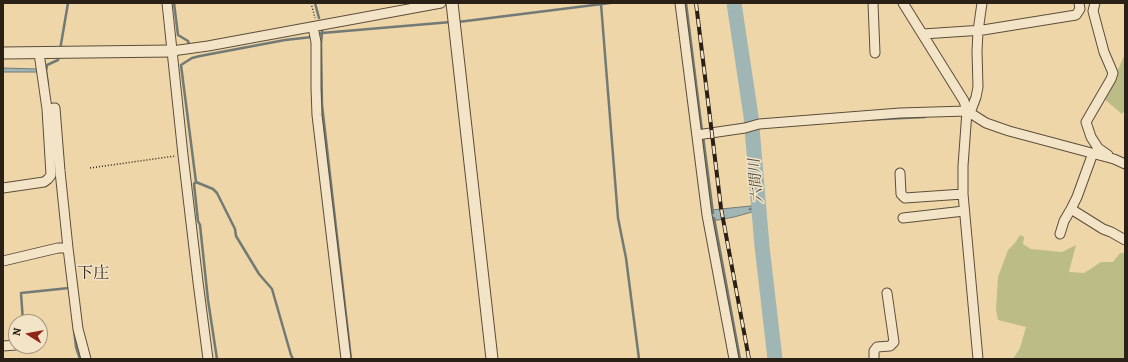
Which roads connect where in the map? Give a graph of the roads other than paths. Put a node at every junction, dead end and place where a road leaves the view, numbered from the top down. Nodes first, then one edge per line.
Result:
1 (167, 3) edge
2 (441, 3) edge
3 (452, 3) edge
4 (680, 3) edge
5 (873, 3) edge
6 (903, 3) edge
7 (982, 3) edge
8 (1079, 3) edge
9 (1094, 7) edge
10 (1076, 15) junction
11 (314, 28) junction
12 (978, 30) junction
13 (922, 34) junction
14 (172, 51) junction
15 (3, 53) edge
16 (39, 53) junction
17 (875, 53) dead end
18 (968, 112) junction
19 (701, 134) junction
20 (1093, 154) junction
21 (1114, 159) junction
22 (1125, 164) edge
23 (56, 169) junction
24 (900, 173) dead end
25 (3, 188) edge
26 (963, 194) junction
27 (1071, 209) junction
28 (964, 211) junction
29 (903, 218) dead end
30 (1060, 234) dead end
31 (1125, 240) edge
32 (65, 248) junction
33 (3, 261) edge
34 (887, 293) dead end
35 (86, 359) edge
36 (208, 359) edge
37 (346, 359) edge
38 (492, 359) edge
39 (734, 359) edge
40 (874, 359) edge
41 (978, 359) edge

1 - 14 street
2 - 11 street
3 - 38 street
4 - 19 street
5 - 17 street
6 - 13 street
7 - 12 street
8 - 10 street
9 - 10 street
9 - 21 street
10 - 12 street
11 - 14 street
11 - 37 street
12 - 13 street
12 - 18 street
13 - 18 street
14 - 16 street
14 - 36 street
15 - 16 street
16 - 23 street
18 - 19 street
18 - 20 street
18 - 26 street
19 - 39 street
20 - 21 street
20 - 27 street
21 - 22 street
23 - 25 street
23 - 32 street
24 - 26 street
26 - 28 street
27 - 30 street
27 - 31 street
28 - 29 street
28 - 41 street
32 - 33 street
32 - 35 street
34 - 40 street

